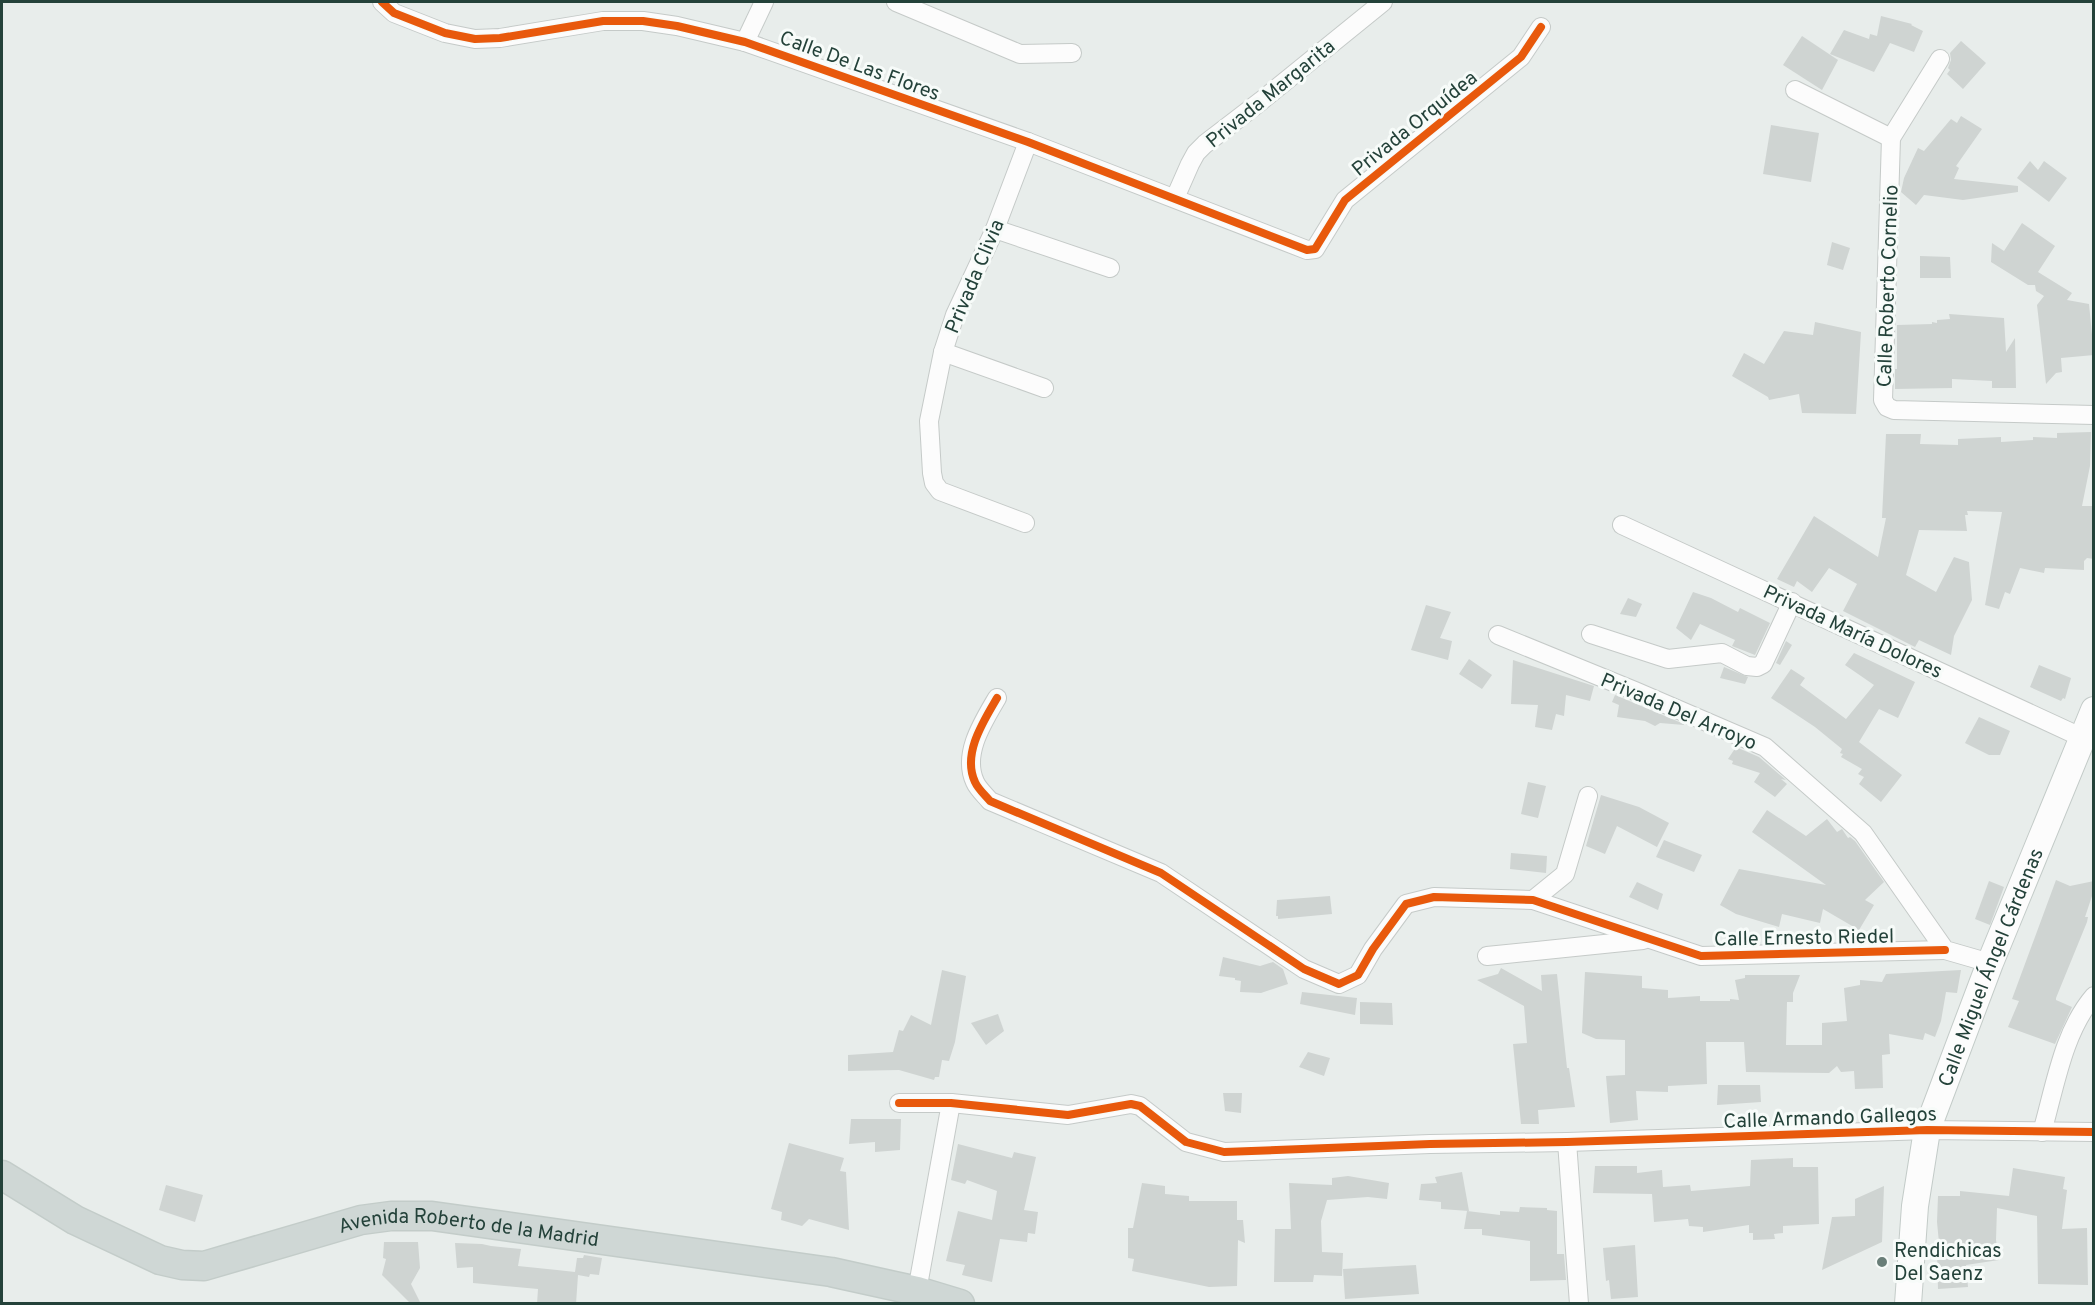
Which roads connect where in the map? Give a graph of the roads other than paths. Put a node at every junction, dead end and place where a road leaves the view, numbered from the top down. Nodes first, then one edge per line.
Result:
1 (411, 2) edge
2 (764, 2) edge
3 (896, 2) edge
4 (1383, 2) edge
5 (388, 7) edge
6 (1540, 27) dead end
7 (745, 42) junction
8 (1072, 53) dead end
9 (1940, 59) dead end
10 (1795, 90) dead end
11 (1891, 138) junction
12 (1028, 142) junction
13 (1175, 198) junction
14 (995, 229) junction
15 (1315, 249) joint
16 (1110, 268) dead end
17 (944, 352) junction
18 (1044, 388) dead end
19 (2094, 416) edge
20 (1025, 523) dead end
21 (1622, 525) dead end
22 (1792, 602) junction
23 (1590, 634) dead end
24 (1498, 635) dead end
25 (997, 698) dead end
26 (2094, 710) edge
27 (2083, 738) junction
28 (1588, 796) dead end
29 (1533, 900) junction
30 (1652, 940) junction
31 (1946, 950) junction
32 (1487, 956) dead end
33 (1990, 963) junction
34 (2094, 996) edge
35 (899, 1103) dead end
36 (951, 1103) junction
37 (1927, 1130) junction
38 (2042, 1132) junction
39 (2094, 1132) edge
40 (1567, 1142) junction
41 (2, 1175) edge
42 (917, 1291) junction
43 (960, 1304) edge
44 (1579, 1304) edge
45 (1908, 1304) edge

1 - 5 street
2 - 7 street
3 - 8 street
4 - 13 street, Privada Margarita
5 - 7 street, Calle De Las Flores
6 - 15 street, Privada Orquídea
7 - 12 street, Calle De Las Flores
9 - 11 street
10 - 11 street
11 - 19 street, Calle Roberto Cornelio
12 - 13 street, Calle De Las Flores
12 - 14 street, Privada Clivia
13 - 15 street, Calle De Las Flores
14 - 16 street
14 - 17 street, Privada Clivia
17 - 18 street
17 - 20 street, Privada Clivia
21 - 22 street, Privada María Dolores
22 - 23 street
22 - 27 street, Privada María Dolores
24 - 31 street, Privada Del Arroyo
25 - 29 street, Calle Ernesto Riedel
26 - 27 street, Calle Miguel Ángel Cárdenas
27 - 33 street, Calle Miguel Ángel Cárdenas
28 - 29 street
29 - 30 street, Calle Ernesto Riedel
30 - 31 street, Calle Ernesto Riedel
30 - 32 street
31 - 33 street
33 - 37 street, Calle Miguel Ángel Cárdenas
34 - 38 street
35 - 36 street, Calle Armando Gallegos
36 - 40 street, Calle Armando Gallegos
36 - 42 street
37 - 38 street, Calle Armando Gallegos
37 - 40 street, Calle Armando Gallegos
37 - 45 street, Calle Miguel Ángel Cárdenas
38 - 39 street, Calle Armando Gallegos
40 - 44 street
41 - 42 main road, Avenida Roberto de la Madrid
42 - 43 main road, Avenida Roberto de la Madrid

